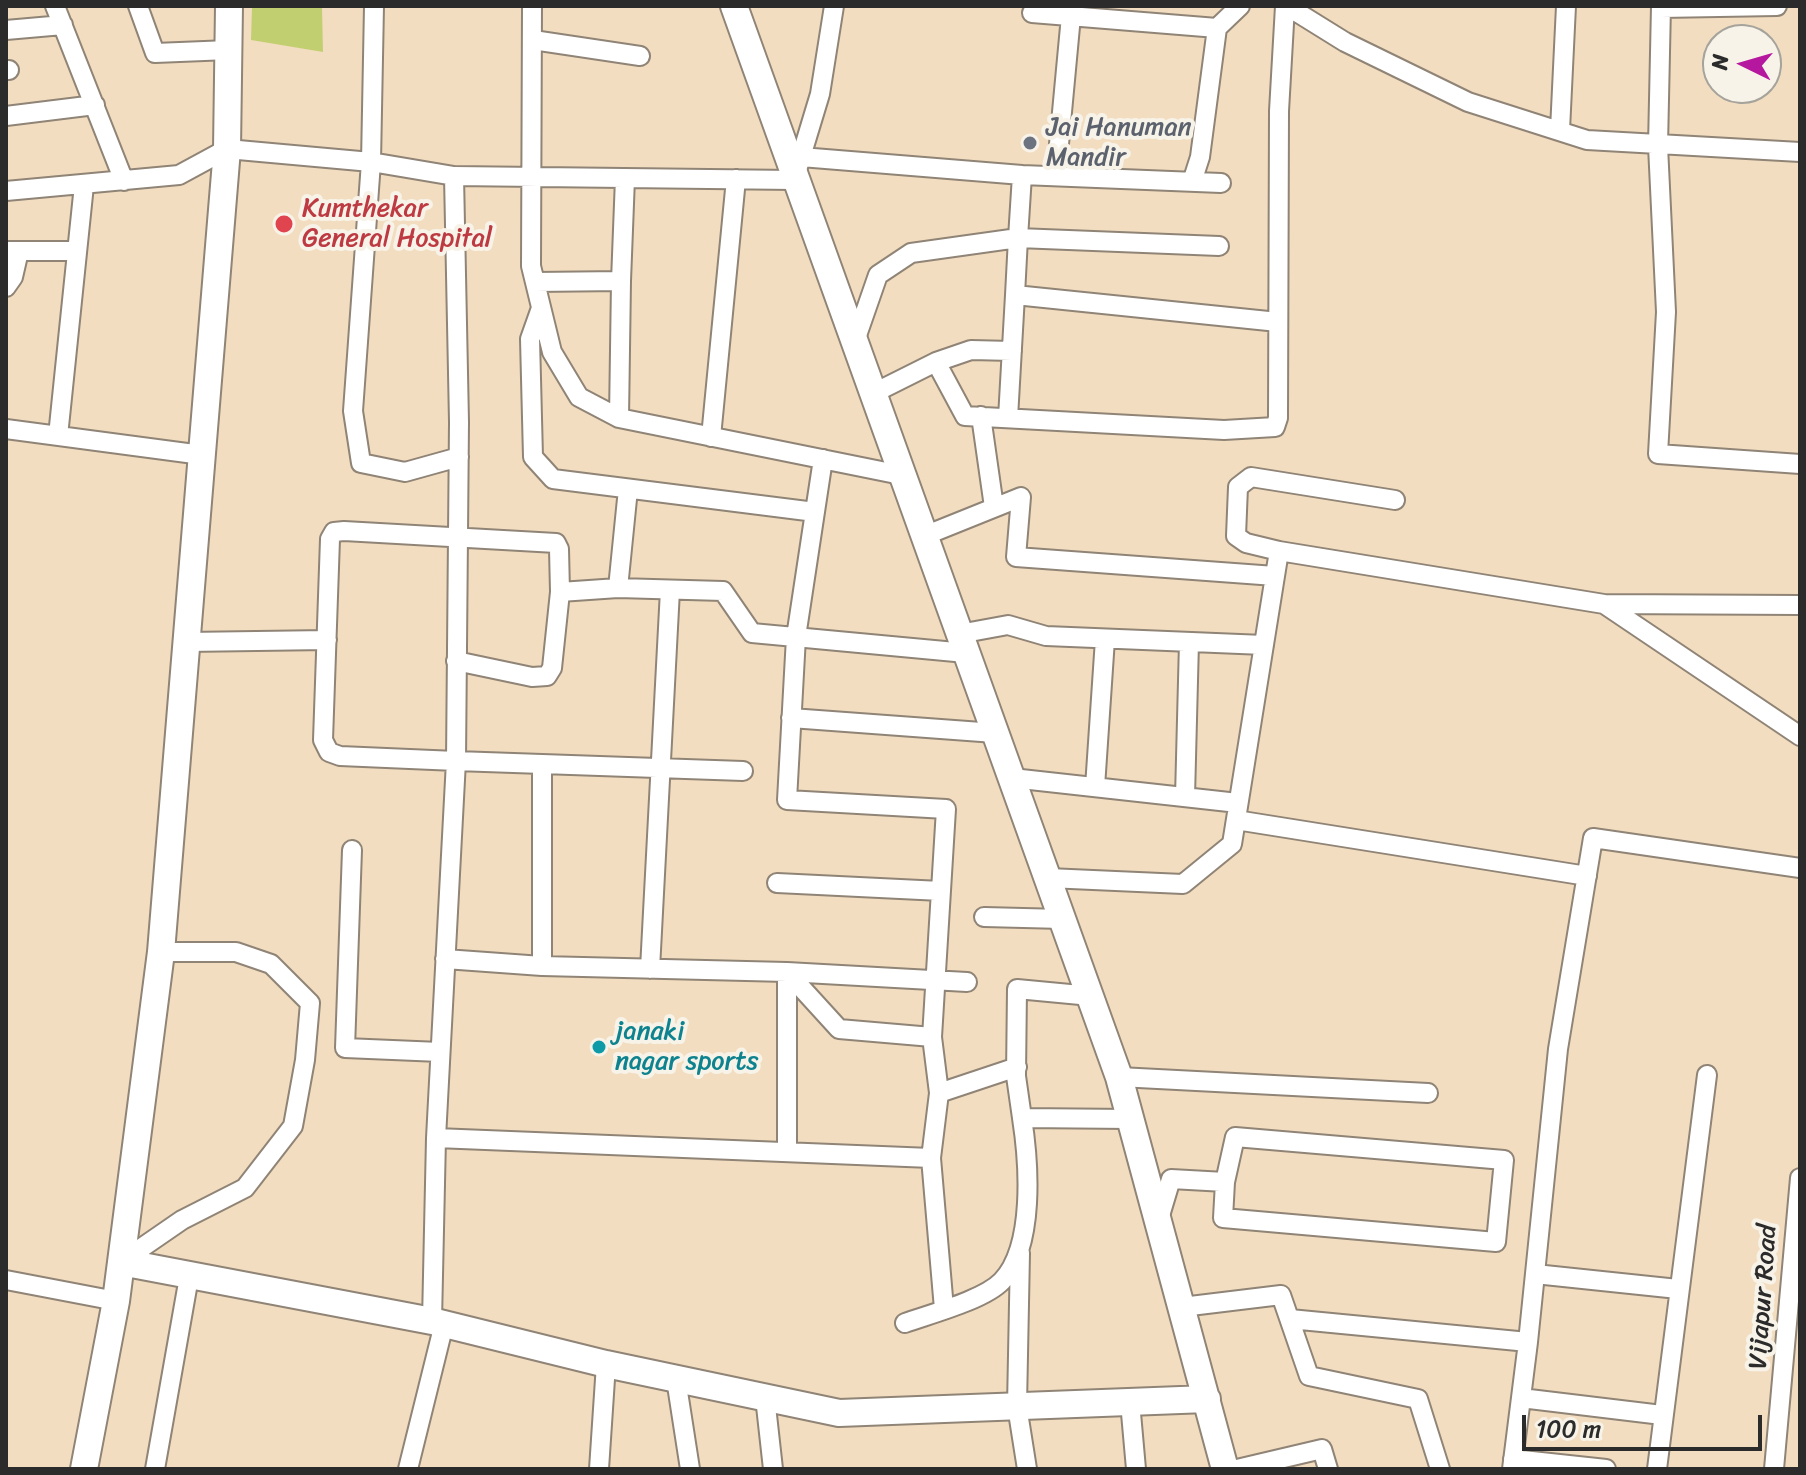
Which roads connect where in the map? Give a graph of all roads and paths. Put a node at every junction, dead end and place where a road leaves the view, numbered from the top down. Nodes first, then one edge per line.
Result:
1 (55, 6) edge
2 (138, 6) edge
3 (229, 6) edge
4 (374, 6) edge
5 (532, 6) edge
6 (734, 6) edge
7 (834, 6) edge
8 (1240, 6) edge
9 (1286, 6) edge
10 (1566, 6) edge
11 (1777, 6) edge
12 (1661, 7) edge
13 (1122, 12) edge
14 (1032, 13) dead end
15 (1071, 16) junction
16 (63, 25) junction
17 (1217, 28) junction
18 (6, 30) edge
19 (533, 40) junction
20 (229, 50) junction
21 (640, 56) dead end
22 (95, 105) junction
23 (6, 116) edge
24 (1560, 130) junction
25 (1658, 146) junction
26 (227, 149) junction
27 (1800, 152) edge
28 (371, 162) junction
29 (798, 169) junction
30 (1022, 175) junction
31 (454, 176) junction
32 (1056, 176) junction
33 (534, 177) junction
34 (625, 178) junction
35 (736, 179) junction
36 (124, 181) junction
37 (1192, 182) junction
38 (1221, 183) dead end
39 (84, 185) junction
40 (6, 191) edge
41 (1018, 238) junction
42 (1219, 246) dead end
43 (12, 251) edge
44 (77, 251) junction
45 (621, 281) junction
46 (535, 282) junction
47 (6, 287) edge
48 (1015, 295) junction
49 (541, 308) junction
50 (1278, 322) junction
51 (854, 344) junction
52 (1012, 351) junction
53 (936, 362) junction
54 (872, 394) junction
55 (981, 416) junction
56 (619, 418) junction
57 (1008, 418) junction
58 (6, 429) edge
59 (58, 436) junction
60 (711, 437) junction
61 (202, 455) junction
62 (459, 457) junction
63 (823, 459) junction
64 (1800, 464) edge
65 (901, 475) junction
66 (628, 489) junction
67 (1395, 500) dead end
68 (994, 507) junction
69 (815, 512) junction
70 (458, 536) junction
71 (924, 536) junction
72 (1279, 551) junction
73 (1275, 576) junction
74 (618, 588) junction
75 (670, 590) junction
76 (560, 592) junction
77 (1604, 604) junction
78 (1800, 605) edge
79 (796, 637) junction
80 (1105, 639) junction
81 (327, 640) junction
82 (186, 642) junction
83 (1189, 642) junction
84 (963, 644) junction
85 (1264, 645) junction
86 (456, 661) junction
87 (791, 718) junction
88 (995, 733) junction
89 (1800, 736) edge
90 (456, 761) junction
91 (542, 764) junction
92 (659, 768) junction
93 (743, 771) dead end
94 (1012, 778) junction
95 (1095, 787) junction
96 (1185, 797) junction
97 (1237, 811) junction
98 (352, 850) dead end
99 (1800, 868) edge
100 (1587, 876) junction
101 (1048, 878) junction
102 (777, 883) dead end
103 (941, 891) junction
104 (984, 917) dead end
105 (1063, 919) junction
106 (161, 952) junction
107 (445, 959) junction
108 (542, 966) junction
109 (650, 969) junction
110 (787, 972) junction
111 (936, 980) junction
112 (967, 982) dead end
113 (1091, 996) junction
114 (932, 1037) junction
115 (440, 1052) junction
116 (1017, 1067) junction
117 (1707, 1075) dead end
118 (1119, 1077) junction
119 (939, 1093) junction
120 (1428, 1093) dead end
121 (1022, 1118) junction
122 (1131, 1119) junction
123 (436, 1138) junction
124 (787, 1152) junction
125 (931, 1158) junction
126 (1800, 1178) edge
127 (1225, 1182) junction
128 (1158, 1222) junction
129 (1798, 1225) edge
130 (1020, 1250) junction
131 (121, 1262) junction
132 (1535, 1274) junction
133 (189, 1277) junction
134 (6, 1280) edge
135 (1678, 1289) junction
136 (116, 1301) junction
137 (1182, 1307) junction
138 (944, 1309) junction
139 (1290, 1319) junction
140 (438, 1323) junction
141 (905, 1323) dead end
142 (1528, 1342) junction
143 (1792, 1361) edge
144 (606, 1364) junction
145 (676, 1379) junction
146 (765, 1397) junction
147 (1521, 1398) junction
148 (1207, 1399) junction
149 (1130, 1402) junction
150 (1017, 1406) junction
151 (1662, 1415) junction
152 (1512, 1464) edge
153 (84, 1469) edge
154 (155, 1469) edge
155 (408, 1469) edge
156 (599, 1469) edge
157 (690, 1469) edge
158 (773, 1469) edge
159 (1027, 1469) edge
160 (1136, 1469) edge
161 (1225, 1469) edge
162 (1237, 1469) edge
163 (1328, 1469) edge
164 (1440, 1469) edge
165 (1606, 1469) edge
166 (1657, 1469) edge
167 (1774, 1469) edge

1 - 16 street
2 - 20 street
3 - 20 street
4 - 28 street
5 - 19 street
6 - 29 street
7 - 29 street
8 - 17 street
9 - 24 street
9 - 50 street
10 - 24 street
11 - 12 street
12 - 25 street
13 - 15 street
13 - 17 street
14 - 15 street
15 - 32 street
16 - 18 street
16 - 22 street
17 - 37 street
19 - 21 street
19 - 33 street
20 - 26 street
22 - 23 street
22 - 36 street
24 - 25 street
25 - 27 street
25 - 64 street
26 - 28 street
26 - 36 street
26 - 61 street
28 - 31 street
28 - 62 street
29 - 30 street
29 - 35 street
29 - 51 street
30 - 32 street
30 - 41 street
31 - 33 street
31 - 62 street
32 - 37 street
33 - 34 street
33 - 46 street
34 - 35 street
34 - 45 street
35 - 60 street
36 - 39 street
37 - 38 street
39 - 40 street
39 - 44 street
41 - 42 street
41 - 48 street
41 - 51 street
43 - 44 street
43 - 47 street
44 - 59 street
45 - 46 street
45 - 56 street
46 - 49 street
48 - 50 street
48 - 52 street
49 - 56 street
49 - 66 street
50 - 57 street
51 - 54 street
52 - 53 street
52 - 57 street
53 - 54 street
53 - 55 street
54 - 65 street
55 - 57 street
55 - 68 street
56 - 60 street
58 - 59 street
59 - 61 street
60 - 63 street
61 - 82 street
62 - 70 street
63 - 65 street
63 - 69 street
65 - 71 street
66 - 69 street
66 - 74 street
67 - 72 street
68 - 71 street
68 - 73 street
69 - 79 street
70 - 76 street
70 - 81 street
70 - 86 street
71 - 84 street
72 - 73 street
72 - 77 street
73 - 85 street
74 - 75 street
74 - 76 street
75 - 79 street
75 - 92 street
76 - 86 street
77 - 78 street
77 - 89 street
79 - 84 street
79 - 87 street
80 - 83 street
80 - 84 street
80 - 95 street
81 - 82 street
81 - 90 street
82 - 106 street
83 - 85 street
83 - 96 street
84 - 88 street
85 - 97 street
86 - 90 street
87 - 88 street
87 - 103 street
88 - 94 street
90 - 91 street
90 - 107 street
91 - 92 street
91 - 108 street
92 - 93 street
92 - 109 street
94 - 95 street
94 - 101 street
95 - 96 street
96 - 97 street
97 - 100 street
97 - 101 street
98 - 115 street
99 - 100 street
100 - 132 street
101 - 105 street
102 - 103 street
103 - 111 street
104 - 105 street
105 - 113 street
106 - 131 street
106 - 131 street
107 - 108 street
107 - 115 street
108 - 109 street
109 - 110 street
110 - 111 street
110 - 114 street
110 - 124 street
111 - 112 street
111 - 114 street
113 - 116 street
113 - 118 street
114 - 119 street
115 - 123 street
116 - 119 street
116 - 121 street
117 - 135 street
118 - 120 street
118 - 122 street
119 - 125 street
121 - 122 street
121 - 130 street
122 - 128 street
123 - 124 street
123 - 140 street
124 - 125 street
125 - 138 street
126 - 129 street, Vijapur Road
127 - 127 street
127 - 128 street
128 - 137 street
129 - 143 street, Vijapur Road
130 - 138 street
130 - 150 street
131 - 133 street
131 - 136 street
132 - 135 street
132 - 142 street
133 - 140 street
133 - 154 street
134 - 136 street
135 - 151 street
136 - 153 street
137 - 139 street
137 - 148 street
138 - 141 street
139 - 142 street
139 - 164 street
140 - 144 street
140 - 155 street
142 - 147 street
143 - 167 street, Vijapur Road
144 - 145 street
144 - 156 street
145 - 146 street
145 - 157 street
146 - 150 street
146 - 158 street
147 - 151 street
147 - 152 street
148 - 149 street
148 - 161 street
149 - 150 street
149 - 160 street
150 - 159 street
151 - 166 street
152 - 165 street
162 - 163 street

